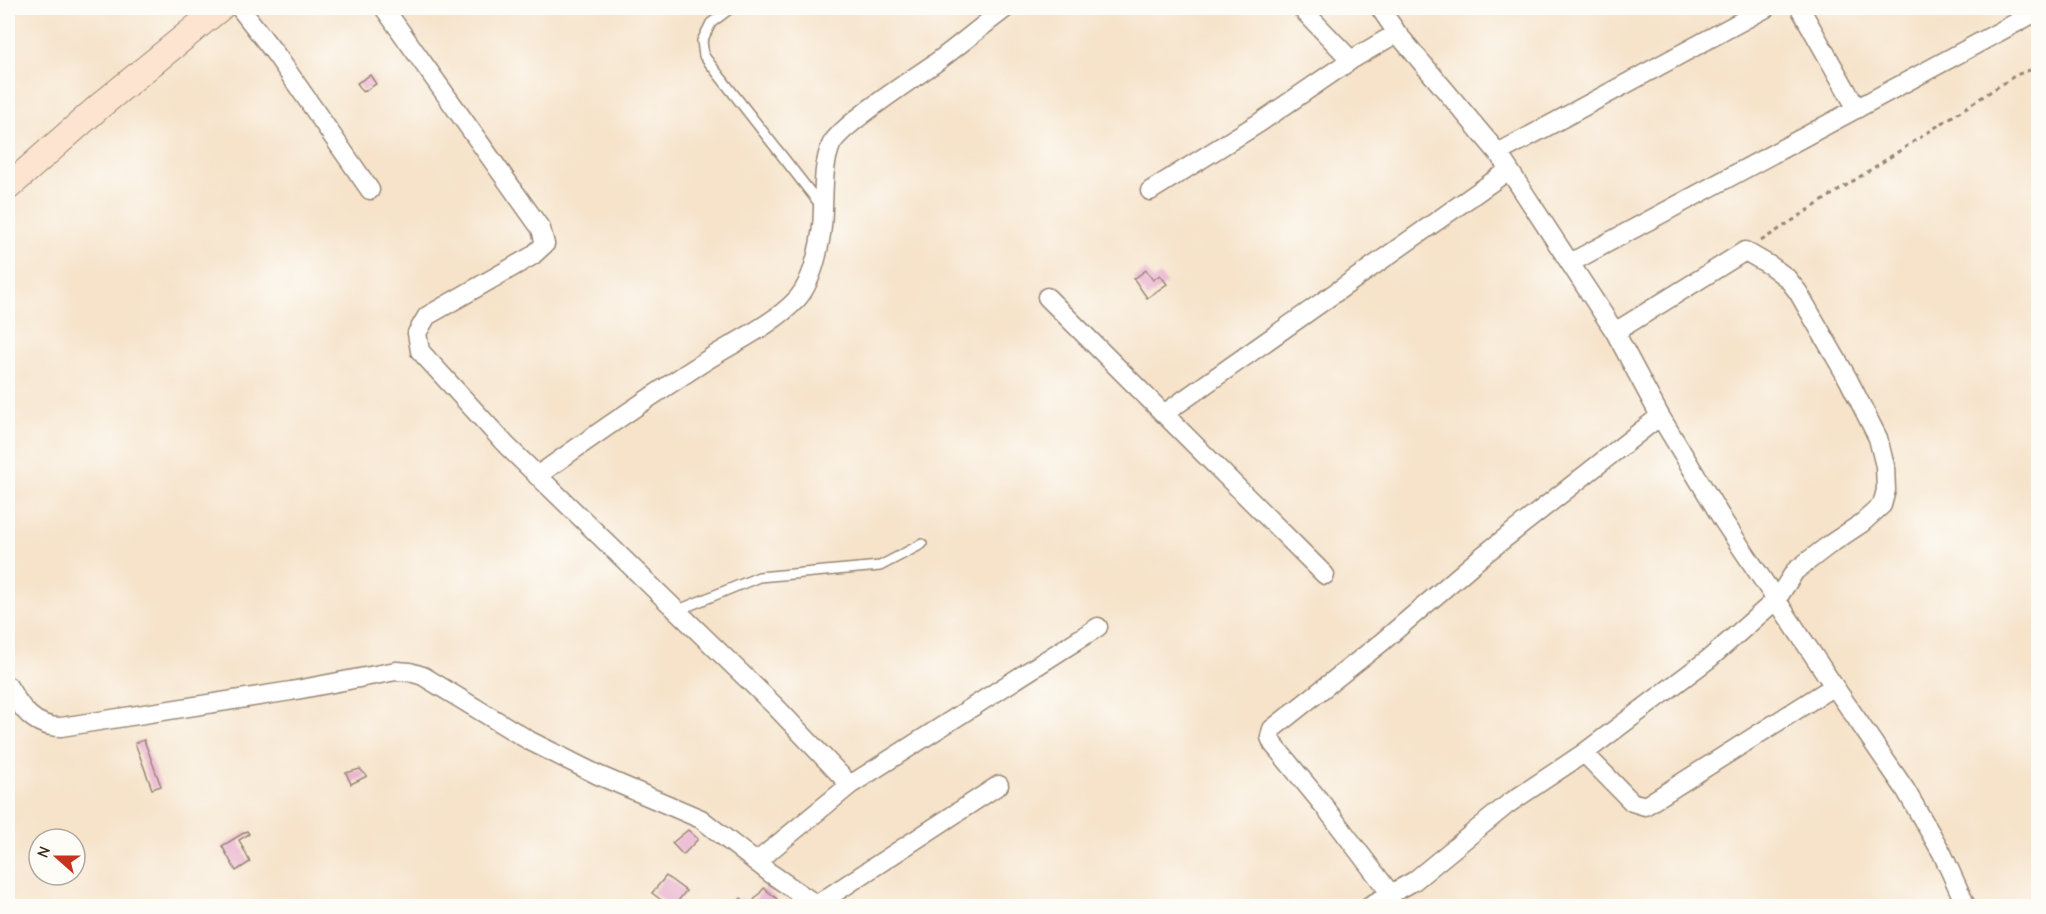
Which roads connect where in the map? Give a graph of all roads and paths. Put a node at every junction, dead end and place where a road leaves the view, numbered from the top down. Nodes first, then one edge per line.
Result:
1 (220, 8) edge
2 (240, 8) edge
3 (384, 8) edge
4 (731, 8) edge
5 (1006, 8) edge
6 (1300, 8) edge
7 (1380, 8) edge
8 (1766, 8) edge
9 (1800, 8) edge
10 (2038, 11) edge
11 (1397, 33) junction
12 (1351, 60) junction
13 (2038, 67) edge
14 (1857, 109) junction
15 (1498, 153) junction
16 (1509, 170) junction
17 (8, 187) edge
18 (370, 190) dead end
19 (1150, 191) dead end
20 (823, 209) junction
21 (1744, 251) junction
22 (1570, 263) junction
23 (1047, 297) dead end
24 (1615, 332) junction
25 (1165, 413) junction
26 (1660, 416) junction
27 (537, 476) junction
28 (922, 544) dead end
29 (1325, 575) dead end
30 (1777, 599) junction
31 (676, 612) junction
32 (1098, 627) dead end
33 (8, 686) edge
34 (1834, 686) junction
35 (1584, 753) junction
36 (850, 785) junction
37 (999, 785) dead end
38 (756, 862) junction
39 (1390, 893) junction
40 (817, 906) edge
41 (1369, 906) edge
42 (1966, 906) edge

1 - 17 street
2 - 18 street
3 - 27 street
4 - 20 lane
5 - 20 street
6 - 12 street
7 - 11 street
8 - 15 street
9 - 14 street
10 - 14 street
11 - 12 street
11 - 15 street
12 - 19 street
13 - 21 path
14 - 22 street
15 - 16 street
16 - 22 street
16 - 25 street
20 - 27 street
21 - 24 street
21 - 30 street
22 - 24 street
23 - 25 street
24 - 26 street
25 - 29 street
26 - 30 street
26 - 39 street
27 - 31 street
28 - 31 lane
30 - 34 street
30 - 35 street
31 - 36 street
32 - 36 street
33 - 38 street
34 - 35 street
34 - 42 street
35 - 39 street
36 - 38 street
37 - 40 street
38 - 40 street
39 - 41 street

